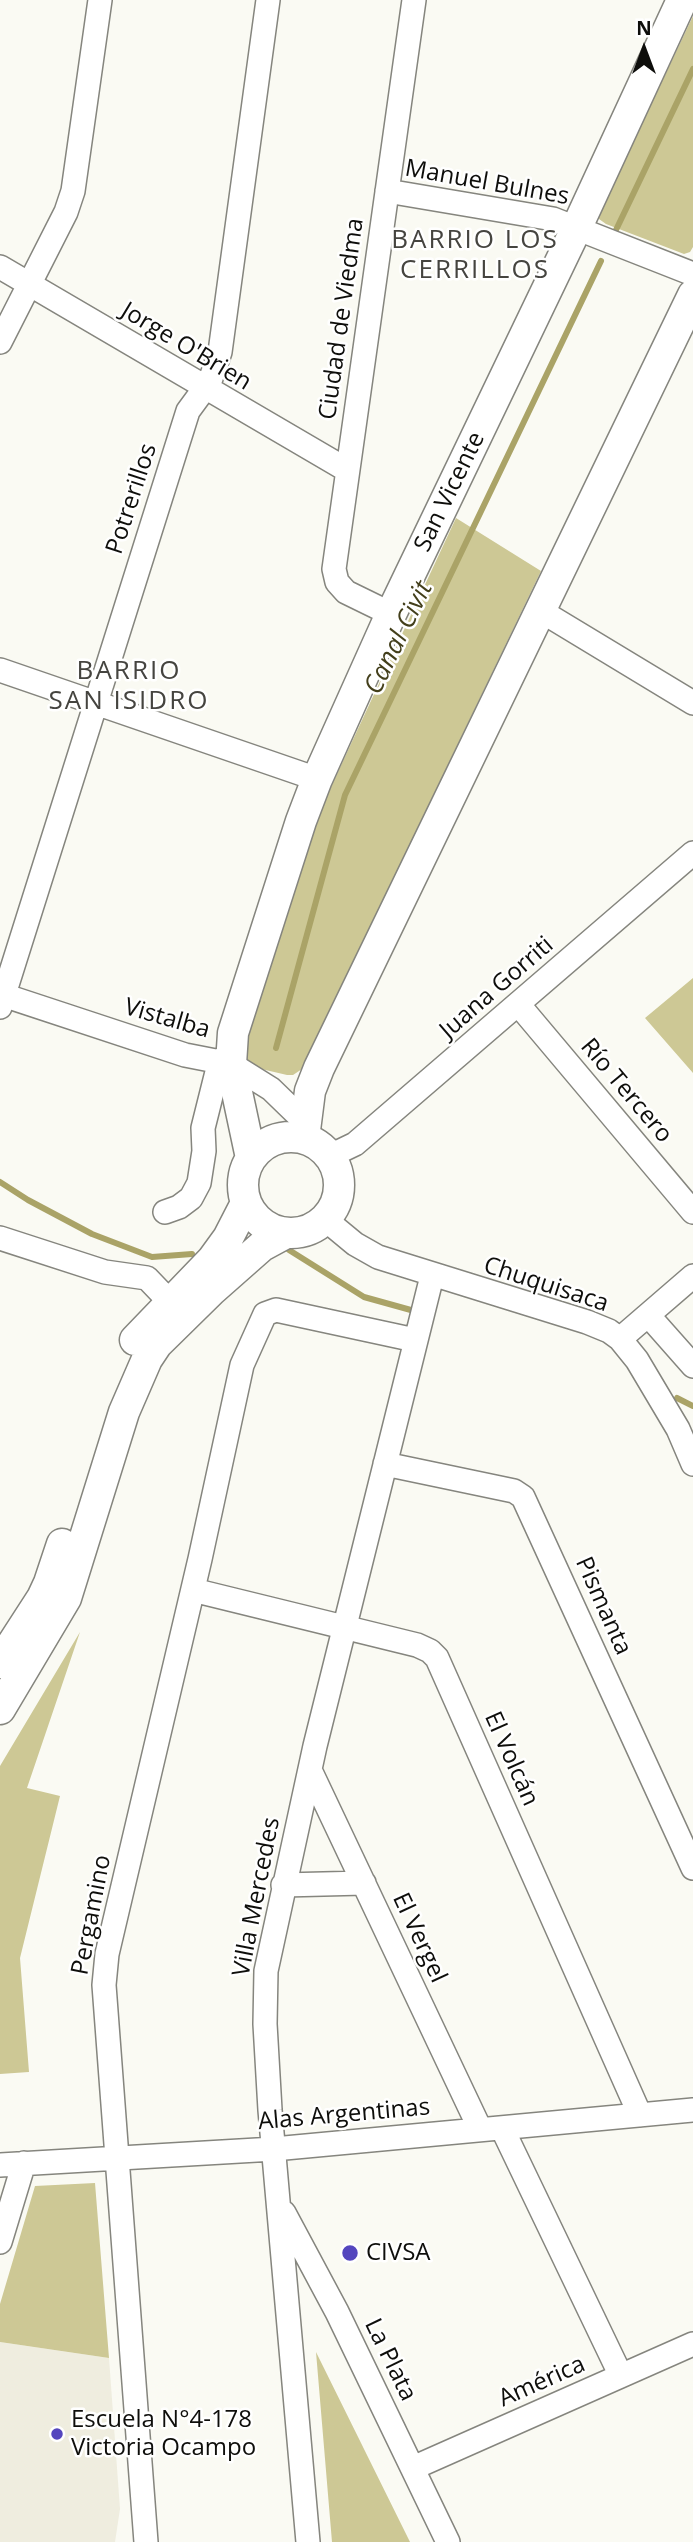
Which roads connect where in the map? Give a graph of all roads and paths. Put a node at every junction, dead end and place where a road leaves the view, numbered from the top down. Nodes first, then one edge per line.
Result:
1 (100, 0) edge
2 (268, 0) edge
3 (414, 0) edge
4 (682, 0) edge
5 (387, 191) junction
6 (577, 227) junction
7 (0, 267) edge
8 (693, 274) edge
9 (28, 283) junction
10 (693, 295) edge
11 (0, 342) edge
12 (205, 388) junction
13 (347, 470) junction
14 (541, 611) junction
15 (391, 614) junction
16 (0, 670) edge
17 (95, 701) junction
18 (693, 703) edge
19 (317, 779) junction
20 (693, 853) edge
21 (1, 999) edge
22 (518, 1004) junction
23 (226, 1062) junction
24 (304, 1130) junction
25 (330, 1156) junction
26 (251, 1158) junction
27 (246, 1203) junction
28 (165, 1212) dead end
29 (693, 1212) edge
30 (326, 1220) junction
31 (286, 1233) junction
32 (0, 1238) edge
33 (432, 1276) junction
34 (693, 1276) edge
35 (170, 1302) junction
36 (648, 1315) junction
37 (420, 1320) junction
38 (620, 1339) junction
39 (693, 1366) edge
40 (685, 1431) edge
41 (385, 1464) junction
42 (693, 1464) edge
43 (193, 1590) junction
44 (344, 1627) junction
45 (0, 1663) edge
46 (0, 1709) edge
47 (310, 1770) junction
48 (693, 1868) edge
49 (364, 1883) junction
50 (284, 1885) junction
51 (693, 2110) edge
52 (640, 2115) junction
53 (491, 2129) junction
54 (274, 2149) junction
55 (116, 2158) junction
56 (24, 2163) junction
57 (0, 2165) edge
58 (279, 2204) junction
59 (0, 2242) edge
60 (693, 2344) edge
61 (621, 2376) junction
62 (413, 2468) junction
63 (146, 2542) edge
64 (309, 2542) edge
65 (448, 2542) edge

1 - 9 street
2 - 12 street, Potrerillos
3 - 5 street, Ciudad de Viedma
4 - 6 main road, San Vicente
5 - 6 street, Manuel Bulnes
5 - 13 street, Ciudad de Viedma
6 - 8 street, Manuel Bulnes
6 - 15 main road, San Vicente
7 - 9 street, Jorge O'Brien
9 - 11 street
9 - 12 street, Jorge O'Brien
10 - 14 main road
12 - 13 street, Jorge O'Brien
12 - 17 street, Potrerillos
13 - 15 street, Ciudad de Viedma
14 - 18 street
14 - 24 main road
15 - 19 main road, San Vicente
16 - 17 street
17 - 19 street
17 - 21 street, Potrerillos
19 - 23 main road, San Vicente
20 - 22 street, Juana Gorriti
21 - 23 street, Vistalba
22 - 25 street, Juana Gorriti
22 - 29 street, Río Tercero
23 - 24 street, Vistalba
23 - 26 main road, San Vicente
23 - 28 street, San Vicente
24 - 25 main road
24 - 26 main road
25 - 30 main road
26 - 27 main road
27 - 31 main road
27 - 35 main road
30 - 31 main road
30 - 33 street, Chuquisaca
31 - 46 main road
32 - 35 street
33 - 37 street, Villa Mercedes
33 - 38 street, Chuquisaca
34 - 36 street
35 - 45 main road
36 - 38 street
36 - 39 street
37 - 41 street, Villa Mercedes
37 - 43 street, Pergamino
38 - 40 street, Chuquisaca
40 - 42 street, Chuquisaca
41 - 44 street, Villa Mercedes
41 - 48 street, Pismanta
43 - 44 street, El Volcán
43 - 55 street, Pergamino
44 - 47 street, Villa Mercedes
44 - 52 street, El Volcán
47 - 49 street, El Vergel
47 - 50 street, Villa Mercedes
49 - 50 street
49 - 53 street, El Vergel
50 - 54 street, Villa Mercedes
51 - 52 street, Alas Argentinas
52 - 53 street, Alas Argentinas
53 - 54 street, Alas Argentinas
53 - 61 street, El Vergel
54 - 55 street, Alas Argentinas
54 - 58 street, Villa Mercedes
55 - 56 street, Alas Argentinas
55 - 63 street, Pergamino
56 - 57 street, Alas Argentinas
56 - 59 street
58 - 62 street, La Plata
58 - 64 street, Villa Mercedes
60 - 61 street, América
61 - 62 street, América
62 - 65 street, La Plata

